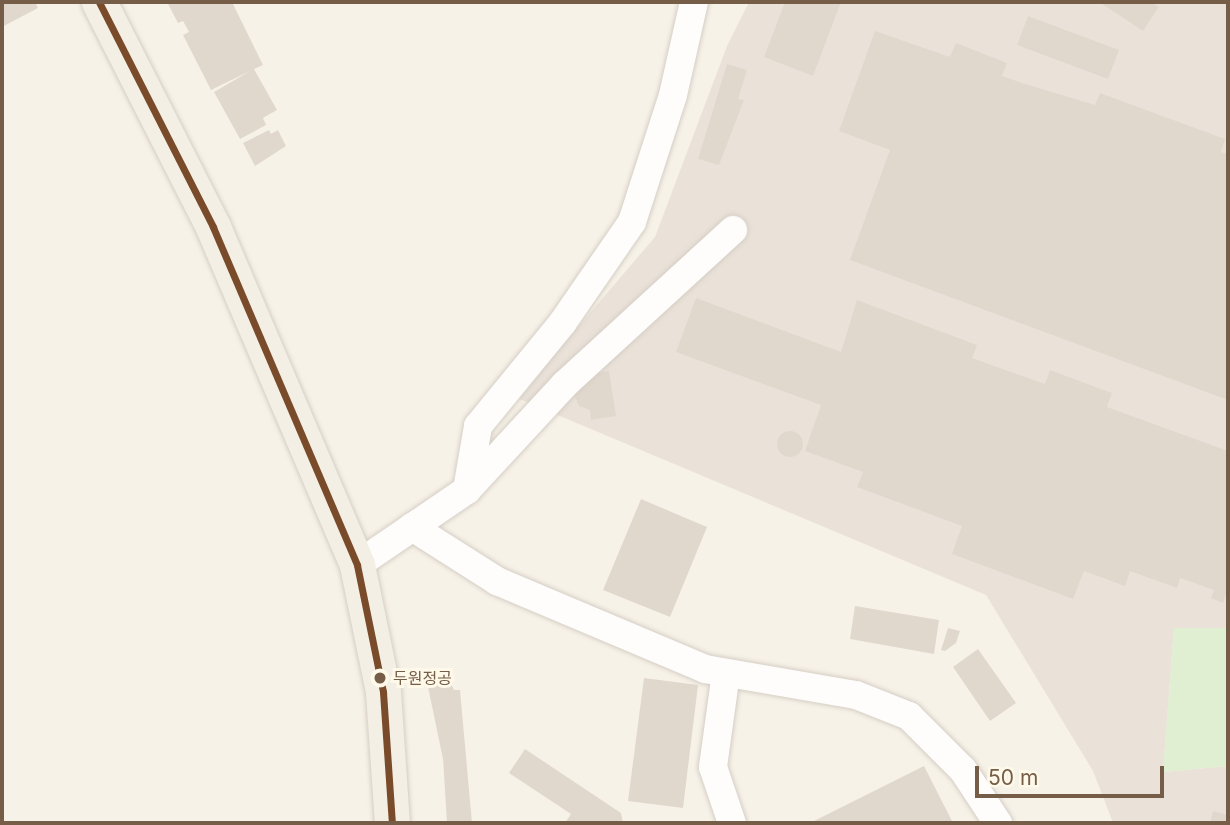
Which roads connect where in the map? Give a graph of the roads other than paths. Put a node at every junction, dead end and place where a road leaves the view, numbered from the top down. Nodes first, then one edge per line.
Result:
1 (99, 2) edge
2 (694, 2) edge
3 (733, 230) dead end
4 (467, 490) junction
5 (412, 527) junction
6 (357, 565) junction
7 (726, 673) junction
8 (392, 823) edge
9 (732, 823) edge
10 (998, 823) edge

1 - 6 main road
2 - 4 lane
3 - 4 lane
4 - 5 lane
5 - 6 lane
5 - 7 lane
6 - 8 main road
7 - 9 lane
7 - 10 lane

